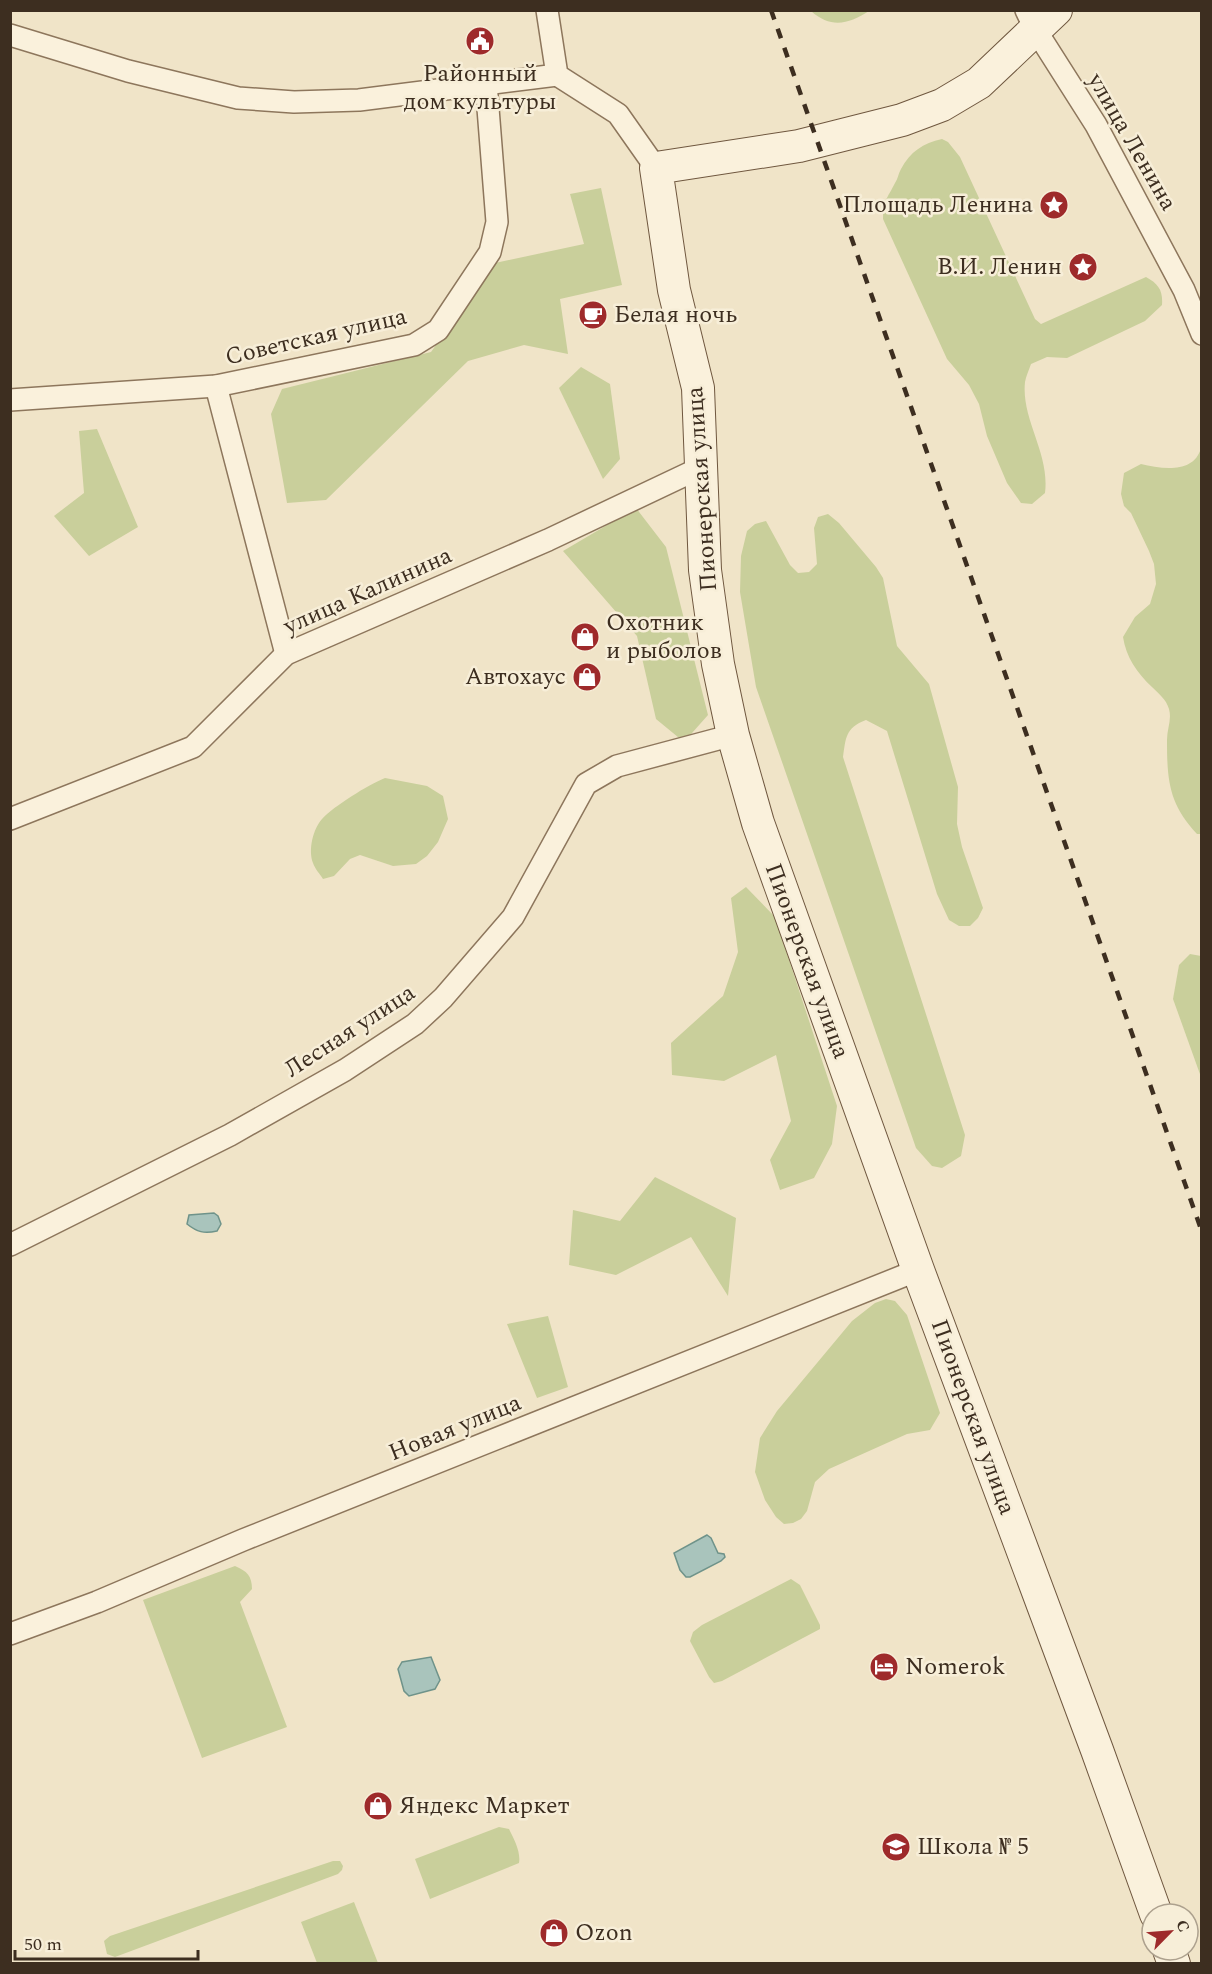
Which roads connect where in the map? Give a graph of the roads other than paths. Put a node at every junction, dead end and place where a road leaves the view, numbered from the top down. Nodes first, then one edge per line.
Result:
1 (547, 10) edge
2 (1039, 16) edge
3 (10, 35) edge
4 (557, 75) junction
5 (486, 83) junction
6 (656, 168) junction
7 (1202, 334) edge
8 (216, 386) junction
9 (10, 400) edge
10 (702, 467) junction
11 (286, 654) junction
12 (734, 735) junction
13 (10, 819) edge
14 (10, 1245) edge
15 (918, 1270) junction
16 (10, 1634) edge
17 (1152, 1902) edge

1 - 4 street
2 - 6 street
2 - 7 street, улица Ленина
3 - 5 street
4 - 5 street
4 - 6 street, Пионерская улица
5 - 8 street, Советская улица
6 - 10 street, Пионерская улица
8 - 9 street, Советская улица
8 - 11 street
10 - 11 street, улица Калинина
10 - 12 street, Пионерская улица
11 - 13 street, улица Калинина
12 - 14 street, Лесная улица
12 - 15 street, Пионерская улица
15 - 16 street, Новая улица
15 - 17 street, Пионерская улица

